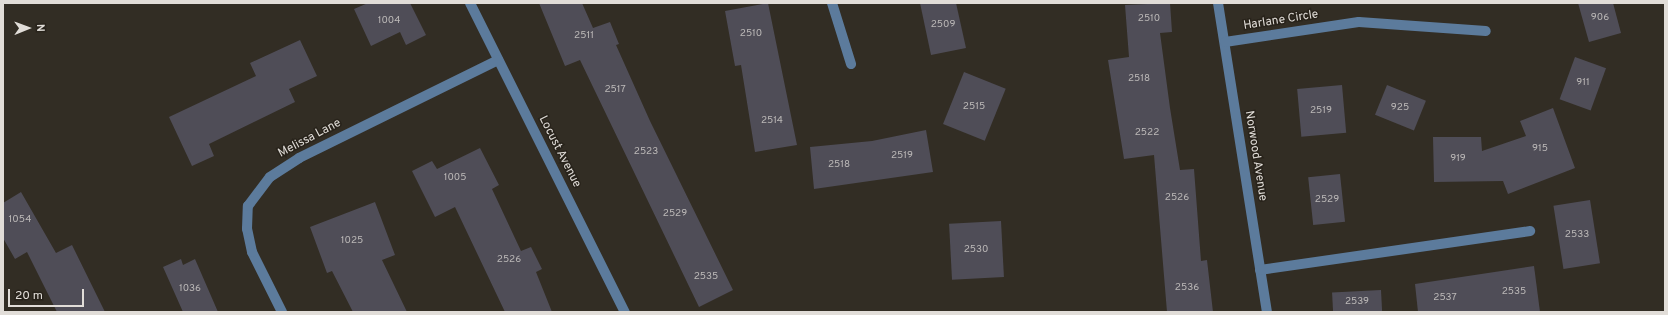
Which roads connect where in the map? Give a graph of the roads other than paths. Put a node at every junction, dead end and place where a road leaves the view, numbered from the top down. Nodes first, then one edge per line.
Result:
1 (470, 3) edge
2 (832, 3) edge
3 (1218, 3) edge
4 (1486, 31) dead end
5 (1225, 42) junction
6 (498, 60) junction
7 (851, 64) dead end
8 (1530, 231) dead end
9 (1260, 270) junction
10 (282, 312) edge
11 (624, 312) edge
12 (1267, 312) edge

1 - 6 street, Locust Avenue
2 - 7 street
3 - 5 street, Norwood Avenue
4 - 5 street, Harlane Circle
5 - 9 street, Norwood Avenue
6 - 10 street, Melissa Lane
6 - 11 street, Locust Avenue
8 - 9 street
9 - 12 street, Norwood Avenue

